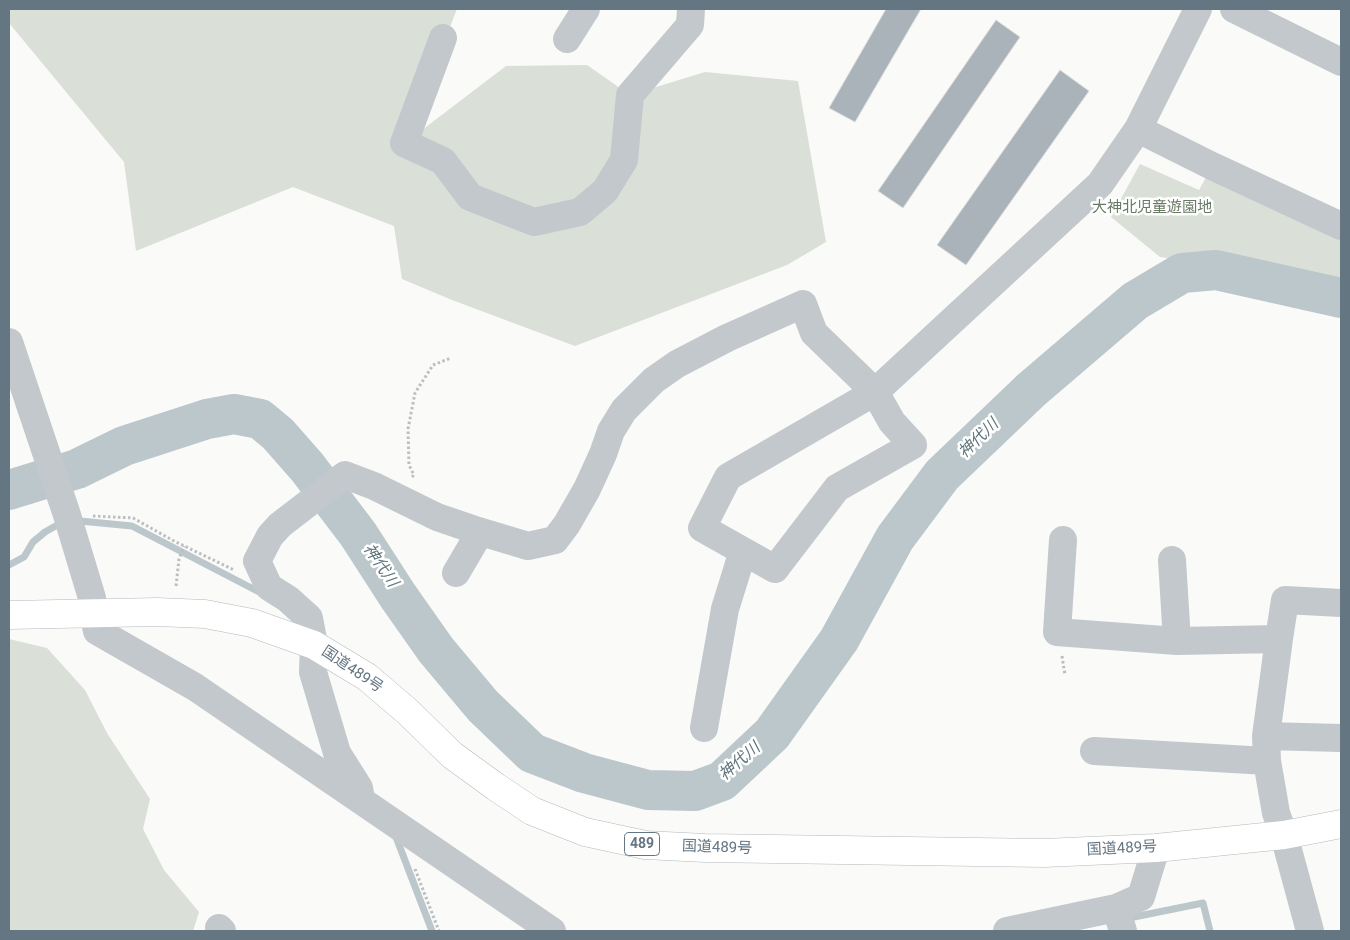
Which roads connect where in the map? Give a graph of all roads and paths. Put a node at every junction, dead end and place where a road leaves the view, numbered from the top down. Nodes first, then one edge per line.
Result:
1 (586, 9) edge
2 (691, 9) edge
3 (1198, 9) edge
4 (1234, 9) edge
5 (443, 38) dead end
6 (567, 39) dead end
7 (1341, 62) edge
8 (1138, 129) junction
9 (1341, 226) edge
10 (9, 342) edge
11 (452, 358) dead end
12 (875, 392) junction
13 (396, 497) junction
14 (64, 504) junction
15 (478, 531) junction
16 (1063, 540) dead end
17 (183, 547) junction
18 (743, 551) junction
19 (1172, 560) dead end
20 (235, 571) dead end
21 (456, 574) dead end
22 (176, 586) dead end
23 (1341, 603) edge
24 (93, 614) junction
25 (9, 615) edge
26 (1279, 639) junction
27 (1177, 641) junction
28 (314, 645) junction
29 (704, 728) dead end
30 (1341, 738) edge
31 (1266, 748) junction
32 (1094, 751) dead end
33 (361, 799) junction
34 (1341, 824) edge
35 (1284, 835) junction
36 (1156, 848) junction
37 (414, 866) dead end
38 (1119, 919) edge
39 (1017, 930) edge
40 (439, 931) edge
41 (552, 931) edge
42 (1310, 931) edge

1 - 6 street
2 - 5 street
3 - 8 street
4 - 7 street
8 - 9 street
8 - 12 street
10 - 14 street
11 - 13 path
12 - 15 street
12 - 18 street
12 - 18 street
13 - 15 street
13 - 28 street
14 - 17 path
14 - 24 street
15 - 21 street
16 - 27 street
17 - 20 path
17 - 22 path
18 - 29 street
19 - 27 street
23 - 26 street
24 - 25 highway, 国道489号 / 489
24 - 28 highway, 国道489号 / 489
24 - 33 street
26 - 27 street
26 - 31 street
28 - 33 street
28 - 36 highway, 国道489号 / 489
30 - 31 street
31 - 32 street
31 - 35 street
33 - 41 street
34 - 35 highway, 国道489号 / 489
35 - 36 highway, 国道489号 / 489
35 - 42 street
36 - 38 street
37 - 40 path
38 - 39 street

